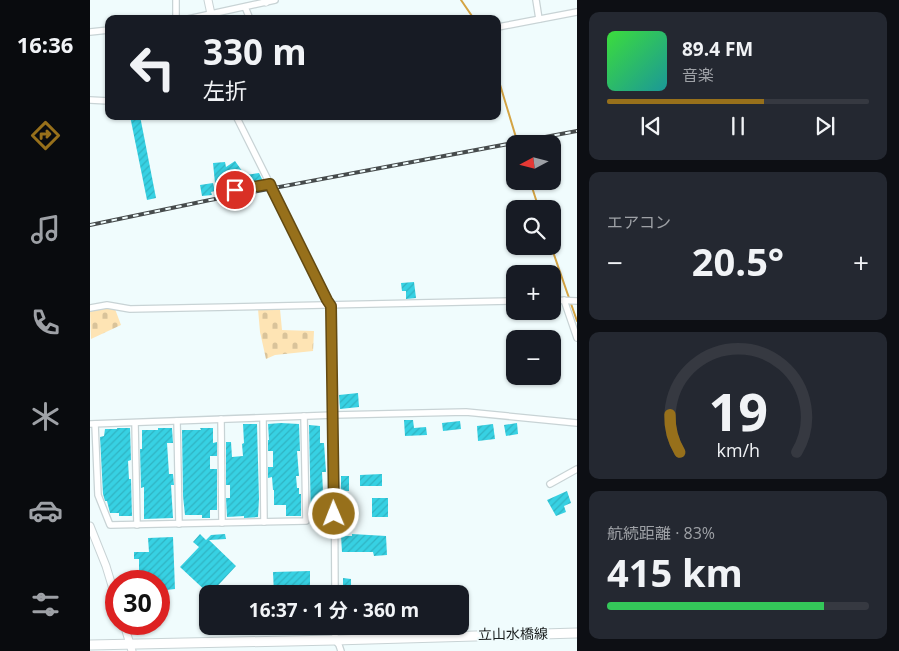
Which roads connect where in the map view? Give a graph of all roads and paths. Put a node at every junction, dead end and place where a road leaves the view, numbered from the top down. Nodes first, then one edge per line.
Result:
1 (176, 0) edge
2 (208, 0) edge
3 (275, 0) edge
4 (536, 0) edge
5 (266, 1) edge
6 (245, 7) junction
7 (576, 12) edge
8 (211, 14) junction
9 (176, 15) edge
10 (206, 15) edge
11 (248, 15) edge
12 (539, 19) junction
13 (501, 26) edge
14 (105, 30) edge
15 (90, 32) edge
16 (90, 100) edge
17 (105, 101) edge
18 (238, 120) edge
19 (270, 184) junction
20 (235, 190) dead end
21 (564, 300) joint
22 (506, 301) edge
23 (576, 301) edge
24 (331, 306) junction
25 (90, 308) edge
26 (576, 338) edge
27 (334, 415) junction
28 (304, 416) junction
29 (263, 418) junction
30 (221, 419) junction
31 (177, 421) junction
32 (135, 423) junction
33 (576, 423) edge
34 (93, 424) edge
35 (576, 468) edge
36 (550, 484) dead end
37 (264, 522) junction
38 (222, 523) junction
39 (138, 524) junction
40 (179, 524) junction
41 (90, 526) edge
42 (107, 570) edge
43 (335, 585) edge
44 (576, 633) edge
45 (127, 635) edge
46 (335, 635) edge
47 (335, 640) junction
48 (90, 645) edge
49 (131, 647) edge
50 (341, 651) edge

1 - 9 street
2 - 8 street
3 - 5 street
4 - 12 street
5 - 6 street
6 - 8 street
6 - 11 street
7 - 12 street
8 - 10 street
12 - 13 street
14 - 15 street
16 - 17 street
18 - 19 street
19 - 20 street
19 - 24 street
21 - 23 street
21 - 26 street
22 - 24 street
24 - 25 street
24 - 27 street
27 - 28 street
27 - 33 street
27 - 43 street
28 - 29 street
28 - 37 street
29 - 30 street
29 - 37 street
30 - 31 street
30 - 38 street
31 - 32 street
31 - 40 street
32 - 34 street
32 - 39 street
34 - 39 street
35 - 36 street
37 - 38 street
38 - 40 street
39 - 40 street
41 - 42 street
44 - 47 main road, 立山水橋線
45 - 49 street
46 - 47 street
47 - 49 main road, 立山水橋線
47 - 50 street
48 - 49 main road, 立山水橋線

